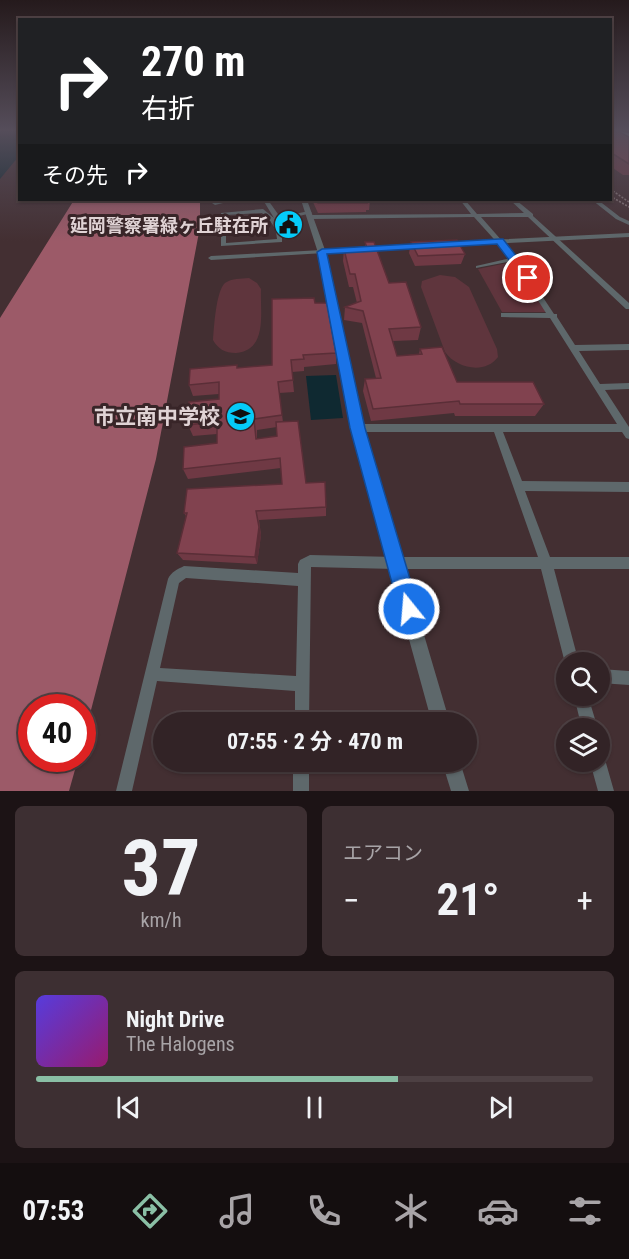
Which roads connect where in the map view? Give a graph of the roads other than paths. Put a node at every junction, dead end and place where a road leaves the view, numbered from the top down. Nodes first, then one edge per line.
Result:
1 (266, 201) edge
2 (304, 201) edge
3 (463, 201) edge
4 (514, 201) edge
5 (597, 201) edge
6 (310, 215) junction
7 (531, 215) junction
8 (477, 216) junction
9 (276, 220) junction
10 (629, 223) edge
11 (629, 235) edge
12 (557, 238) junction
13 (499, 241) junction
14 (428, 245) edge
15 (440, 245) edge
16 (322, 252) junction
17 (212, 258) dead end
18 (515, 259) junction
19 (478, 267) dead end
20 (629, 307) edge
21 (504, 315) dead end
22 (554, 316) junction
23 (629, 347) edge
24 (573, 348) junction
25 (629, 386) edge
26 (598, 387) junction
27 (357, 428) junction
28 (498, 428) junction
29 (627, 431) edge
30 (518, 486) junction
31 (629, 487) edge
32 (395, 563) junction
33 (546, 563) junction
34 (629, 563) edge
35 (304, 580) junction
36 (569, 652) edge
37 (151, 674) junction
38 (610, 677) edge
39 (629, 678) edge
40 (303, 684) junction
41 (302, 712) edge
42 (438, 712) edge
43 (302, 772) edge
44 (455, 772) edge
45 (601, 772) edge
46 (124, 791) edge
47 (301, 791) edge
48 (460, 791) edge
49 (606, 791) edge

1 - 9 street
2 - 6 street
3 - 8 street
4 - 7 street
5 - 10 street
6 - 8 street
6 - 9 street
6 - 16 street
7 - 8 street
7 - 12 street
8 - 13 street
9 - 9 street
11 - 12 street
12 - 13 street
12 - 20 street
13 - 15 street
13 - 18 street
14 - 16 street
16 - 17 street
16 - 27 street
18 - 19 street
18 - 22 street
21 - 22 street
22 - 24 street
23 - 24 street
24 - 26 street
25 - 26 street
26 - 29 street
27 - 28 street
27 - 32 street
28 - 29 street
28 - 30 street
30 - 31 street
30 - 33 street
32 - 33 street
32 - 35 street
32 - 42 street
33 - 34 street
33 - 36 street
35 - 37 street
35 - 40 street
37 - 40 street
37 - 46 street
38 - 39 street
40 - 41 street
43 - 47 street
44 - 48 street
45 - 49 street

